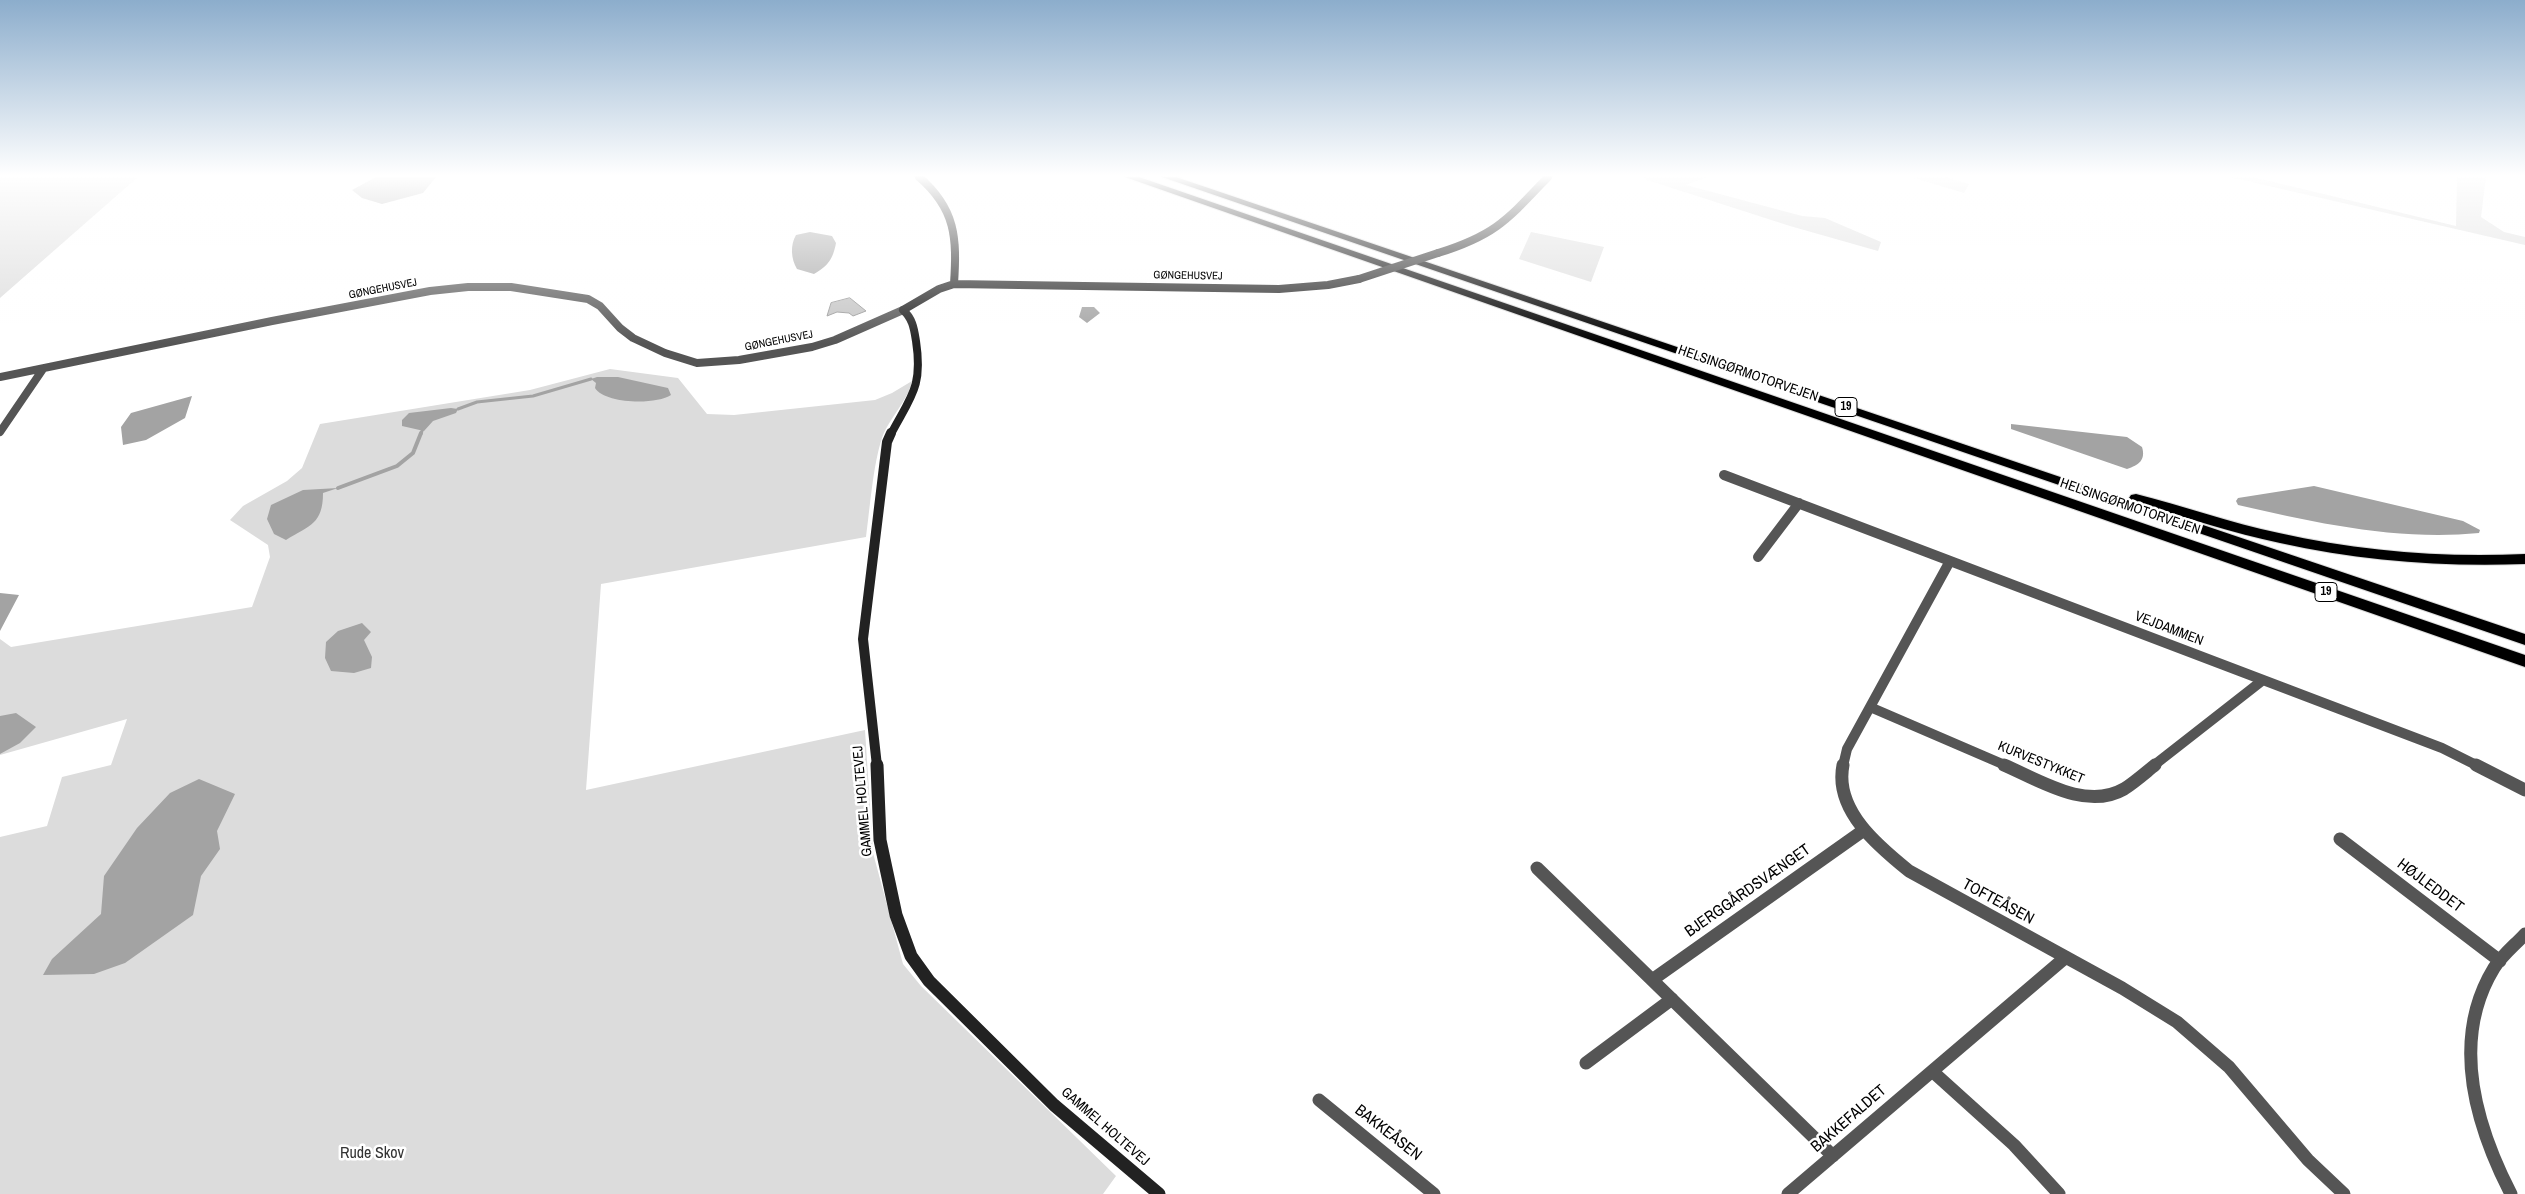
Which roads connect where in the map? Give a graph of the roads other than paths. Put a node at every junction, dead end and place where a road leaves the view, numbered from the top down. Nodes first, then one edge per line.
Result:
1 (955, 233) edge
2 (1291, 233) edge
3 (1331, 233) edge
4 (1485, 233) edge
5 (954, 284) junction
6 (903, 310) junction
7 (43, 369) junction
8 (0, 377) edge
9 (0, 432) edge
10 (2004, 461) junction
11 (1724, 475) dead end
12 (1799, 503) junction
13 (1758, 557) dead end
14 (2525, 559) edge
15 (1950, 561) junction
16 (2525, 640) edge
17 (2525, 661) edge
18 (2262, 680) junction
19 (1870, 706) junction
20 (2525, 790) edge
21 (1864, 830) junction
22 (2340, 839) dead end
23 (1537, 868) dead end
24 (2525, 934) edge
25 (2066, 957) junction
26 (2500, 961) junction
27 (1652, 980) junction
28 (1672, 999) junction
29 (1586, 1063) dead end
30 (1932, 1071) junction
31 (1319, 1100) dead end
32 (1833, 1156) junction
33 (1159, 1194) edge
34 (1434, 1194) edge
35 (1788, 1194) edge
36 (2059, 1194) edge
37 (2344, 1194) edge
38 (2511, 1194) edge

1 - 5 street
2 - 17 highway, HELSINGØRMOTORVEJEN / 19
3 - 10 highway, HELSINGØRMOTORVEJEN / 19
4 - 5 street, GØNGEHUSVEJ, bridge
5 - 6 street, GØNGEHUSVEJ
6 - 7 street, GØNGEHUSVEJ
6 - 33 street, GAMMEL HOLTEVEJ
7 - 8 street, GØNGEHUSVEJ
7 - 9 street
10 - 14 highway
10 - 16 highway, HELSINGØRMOTORVEJEN / 19
11 - 12 street, VEJDAMMEN
12 - 13 street
12 - 15 street, VEJDAMMEN
15 - 18 street, VEJDAMMEN
15 - 19 street, TOFTEÅSEN
18 - 19 street, KURVESTYKKET
18 - 20 street, VEJDAMMEN
19 - 21 street, TOFTEÅSEN
21 - 25 street, TOFTEÅSEN
21 - 27 street, BJERGGÅRDSVÆNGET
22 - 26 street, HØJLEDDET
23 - 27 street
24 - 26 street
25 - 30 street, BAKKEFALDET
25 - 37 street, TOFTEÅSEN
26 - 38 street
27 - 28 street
28 - 29 street
28 - 32 street
30 - 32 street, BAKKEFALDET
30 - 36 street
31 - 34 street, BAKKEÅSEN
32 - 35 street, BAKKEFALDET

